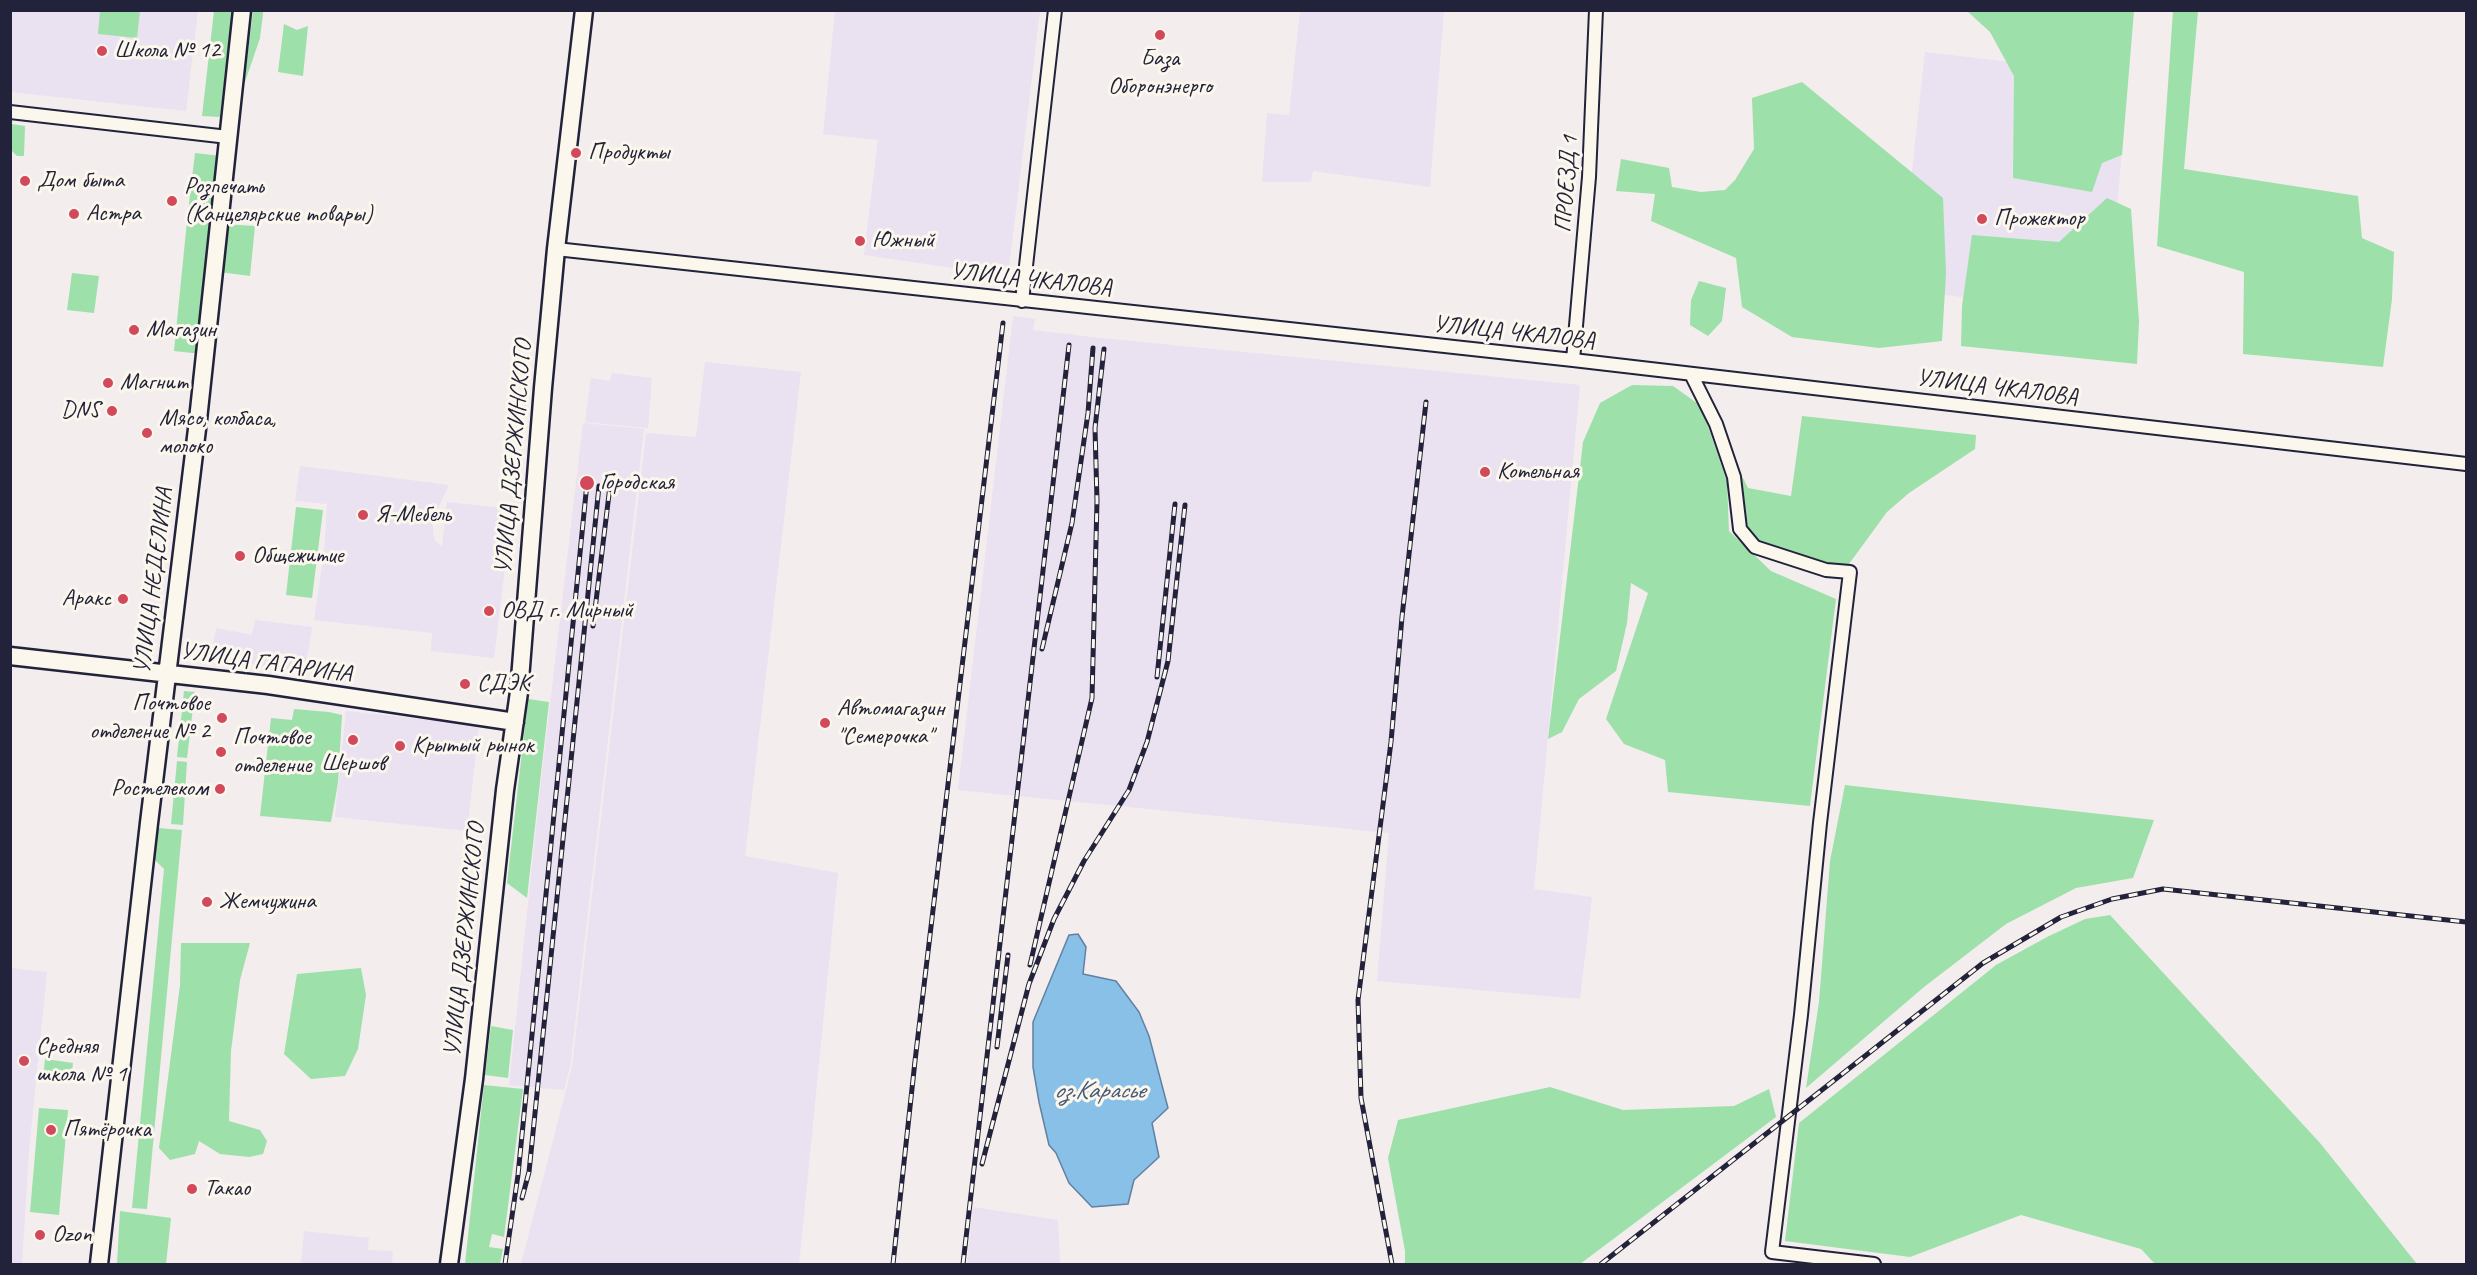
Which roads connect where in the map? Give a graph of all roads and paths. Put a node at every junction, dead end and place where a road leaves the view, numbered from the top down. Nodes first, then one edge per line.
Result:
1 (242, 10) edge
2 (584, 10) edge
3 (1055, 10) edge
4 (1596, 10) edge
5 (10, 112) edge
6 (228, 137) junction
7 (556, 249) junction
8 (1022, 301) junction
9 (1573, 360) junction
10 (1691, 374) junction
11 (2466, 464) edge
12 (10, 656) edge
13 (166, 674) junction
14 (515, 722) junction
15 (99, 1264) edge
16 (449, 1264) edge
17 (1874, 1264) edge

1 - 6 street, УЛИЦА НЕДЕЛИНА
2 - 7 street, УЛИЦА ДЗЕРЖИНСКОГО
3 - 8 street
4 - 9 street, ПРОЕЗД 1
5 - 6 street
6 - 13 street, УЛИЦА НЕДЕЛИНА
7 - 8 street, УЛИЦА ЧКАЛОВА
7 - 14 street, УЛИЦА ДЗЕРЖИНСКОГО
8 - 9 street, УЛИЦА ЧКАЛОВА
9 - 10 street, УЛИЦА ЧКАЛОВА
10 - 11 street, УЛИЦА ЧКАЛОВА
10 - 17 street
12 - 13 street, УЛИЦА ГАГАРИНА
13 - 14 street, УЛИЦА ГАГАРИНА
13 - 15 street, УЛИЦА НЕДЕЛИНА
14 - 16 street, УЛИЦА ДЗЕРЖИНСКОГО

